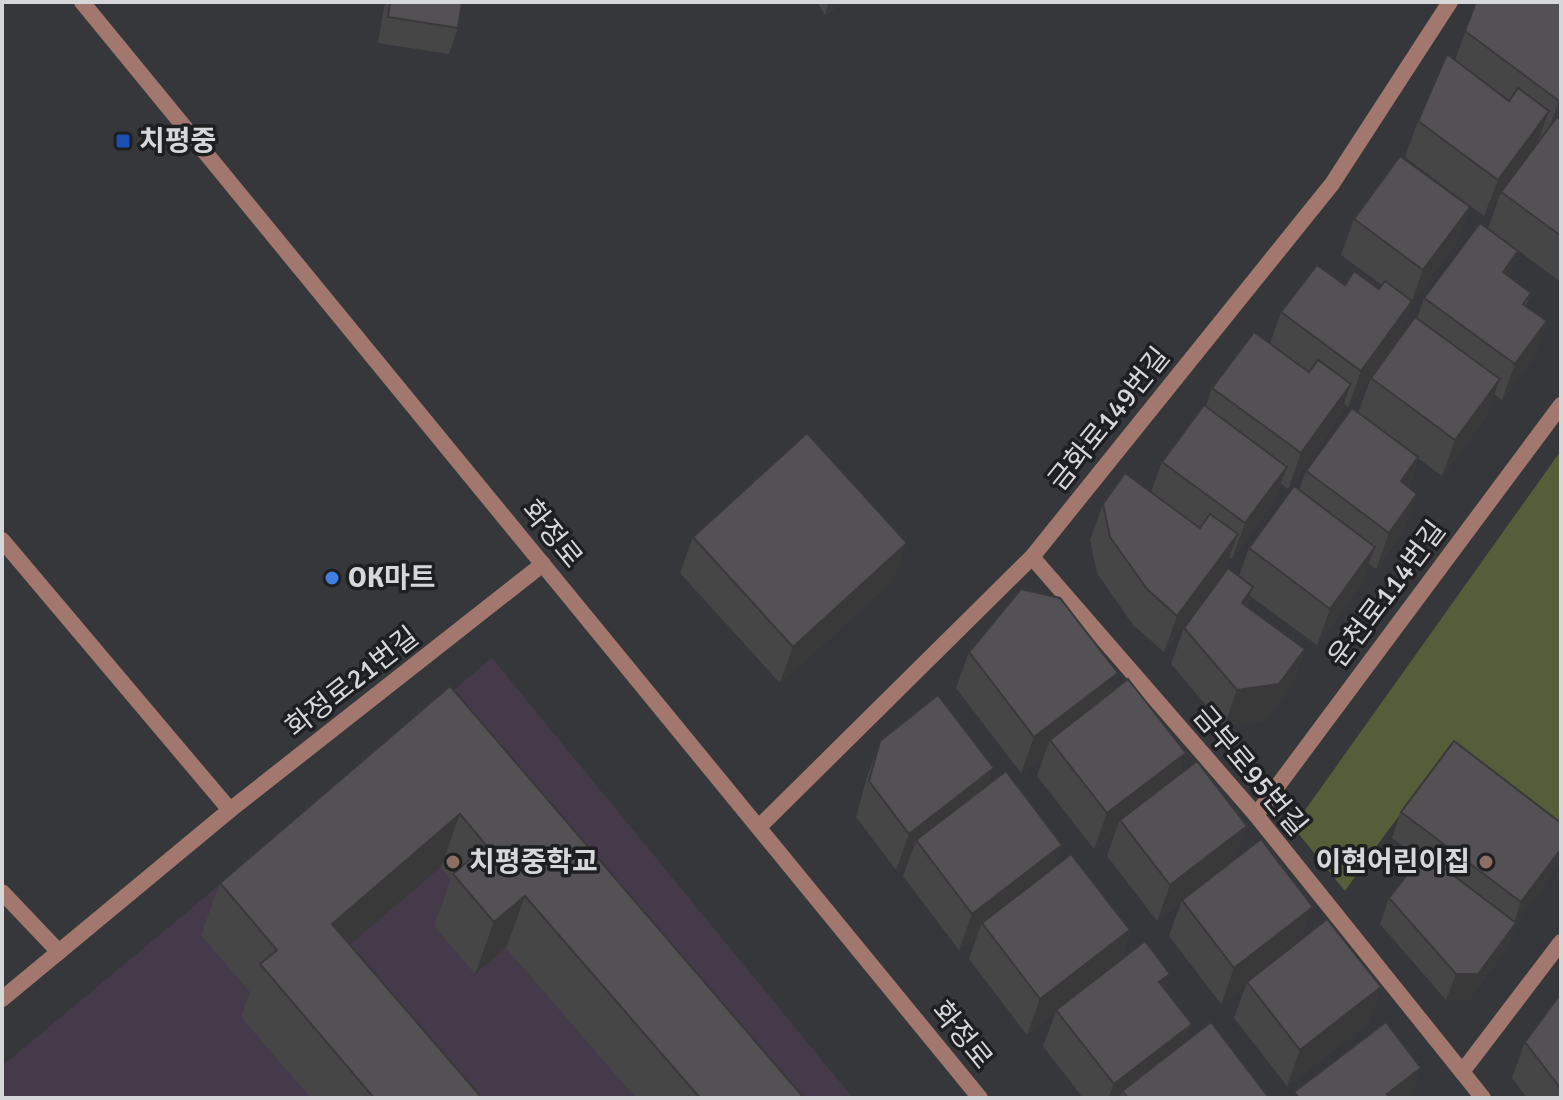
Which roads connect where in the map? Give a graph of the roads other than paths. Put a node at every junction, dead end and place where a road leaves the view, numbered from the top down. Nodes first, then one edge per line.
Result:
1 (82, 2) edge
2 (1450, 2) edge
3 (1561, 405) edge
4 (2, 540) edge
5 (1032, 557) junction
6 (543, 564) junction
7 (230, 810) junction
8 (1256, 815) junction
9 (759, 827) junction
10 (2, 892) edge
11 (1561, 942) edge
12 (59, 952) junction
13 (2, 999) edge
14 (1462, 1072) junction
15 (980, 1098) edge
16 (1483, 1098) edge

1 - 6 street, 화정로
2 - 5 street, 금화로149번길
3 - 8 street, 운천로114번길
4 - 7 street
5 - 8 street, 금부로95번길
5 - 9 street, 금화로149번길
6 - 7 street, 화정로21번길
6 - 9 street, 화정로
7 - 12 street, 화정로21번길
8 - 14 street, 금부로95번길
9 - 15 street, 화정로
10 - 12 street
11 - 14 street
12 - 13 street, 화정로21번길
14 - 16 street, 금부로95번길

